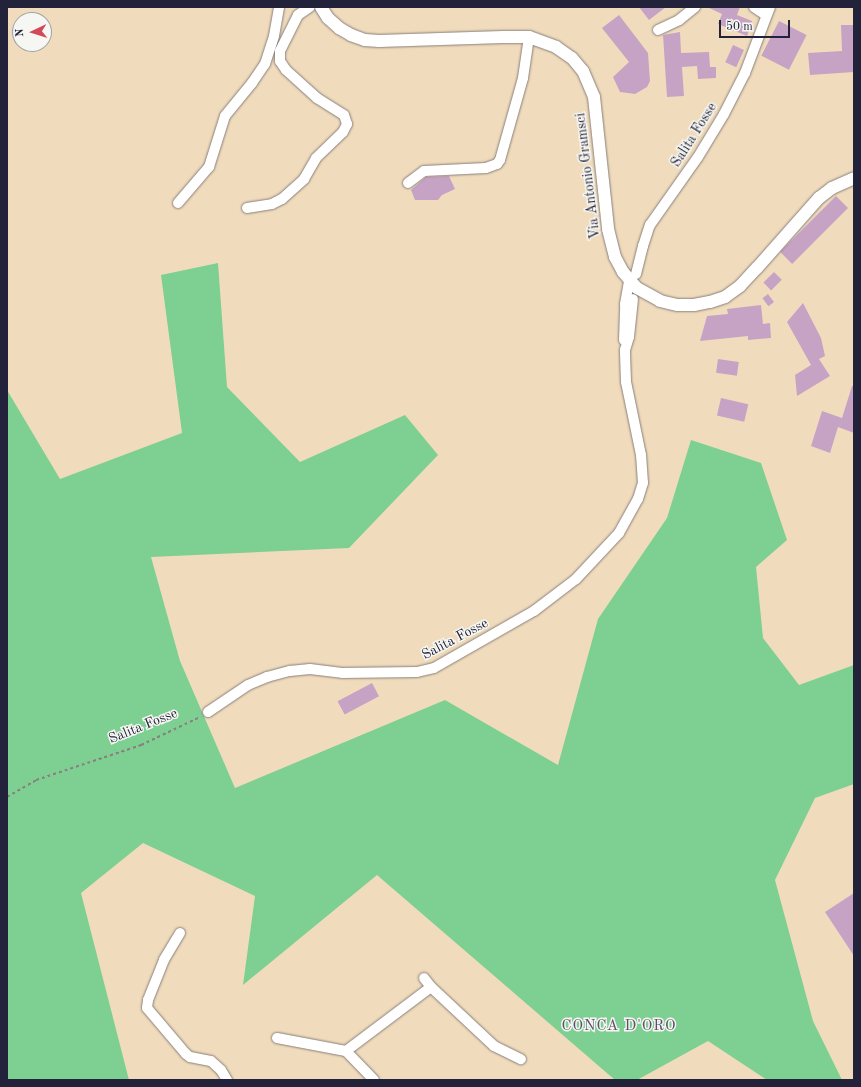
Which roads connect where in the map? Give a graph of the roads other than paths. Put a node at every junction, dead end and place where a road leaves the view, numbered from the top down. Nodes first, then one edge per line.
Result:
1 (279, 7) edge
2 (310, 7) edge
3 (321, 7) edge
4 (695, 7) edge
5 (754, 7) edge
6 (768, 11) edge
7 (658, 30) dead end
8 (529, 37) junction
9 (854, 178) edge
10 (408, 183) dead end
11 (178, 203) dead end
12 (247, 208) dead end
13 (633, 277) junction
14 (633, 298) dead end
15 (625, 350) junction
16 (208, 712) road end
17 (180, 933) dead end
18 (424, 978) dead end
19 (431, 987) junction
20 (277, 1038) dead end
21 (346, 1051) junction
22 (521, 1059) dead end
23 (227, 1080) edge
24 (374, 1080) edge

1 - 11 street
2 - 12 street
3 - 8 main road, Via Antonio Gramsci
4 - 7 street
5 - 6 street
6 - 13 street, Salita Fosse
8 - 10 street
8 - 13 main road, Via Antonio Gramsci
9 - 13 main road, Via Antonio Gramsci
13 - 15 street, Salita Fosse
14 - 15 street, Salita Fosse
15 - 16 street, Salita Fosse
17 - 23 street
18 - 19 street
19 - 21 street
19 - 22 street
20 - 21 street
21 - 24 street

